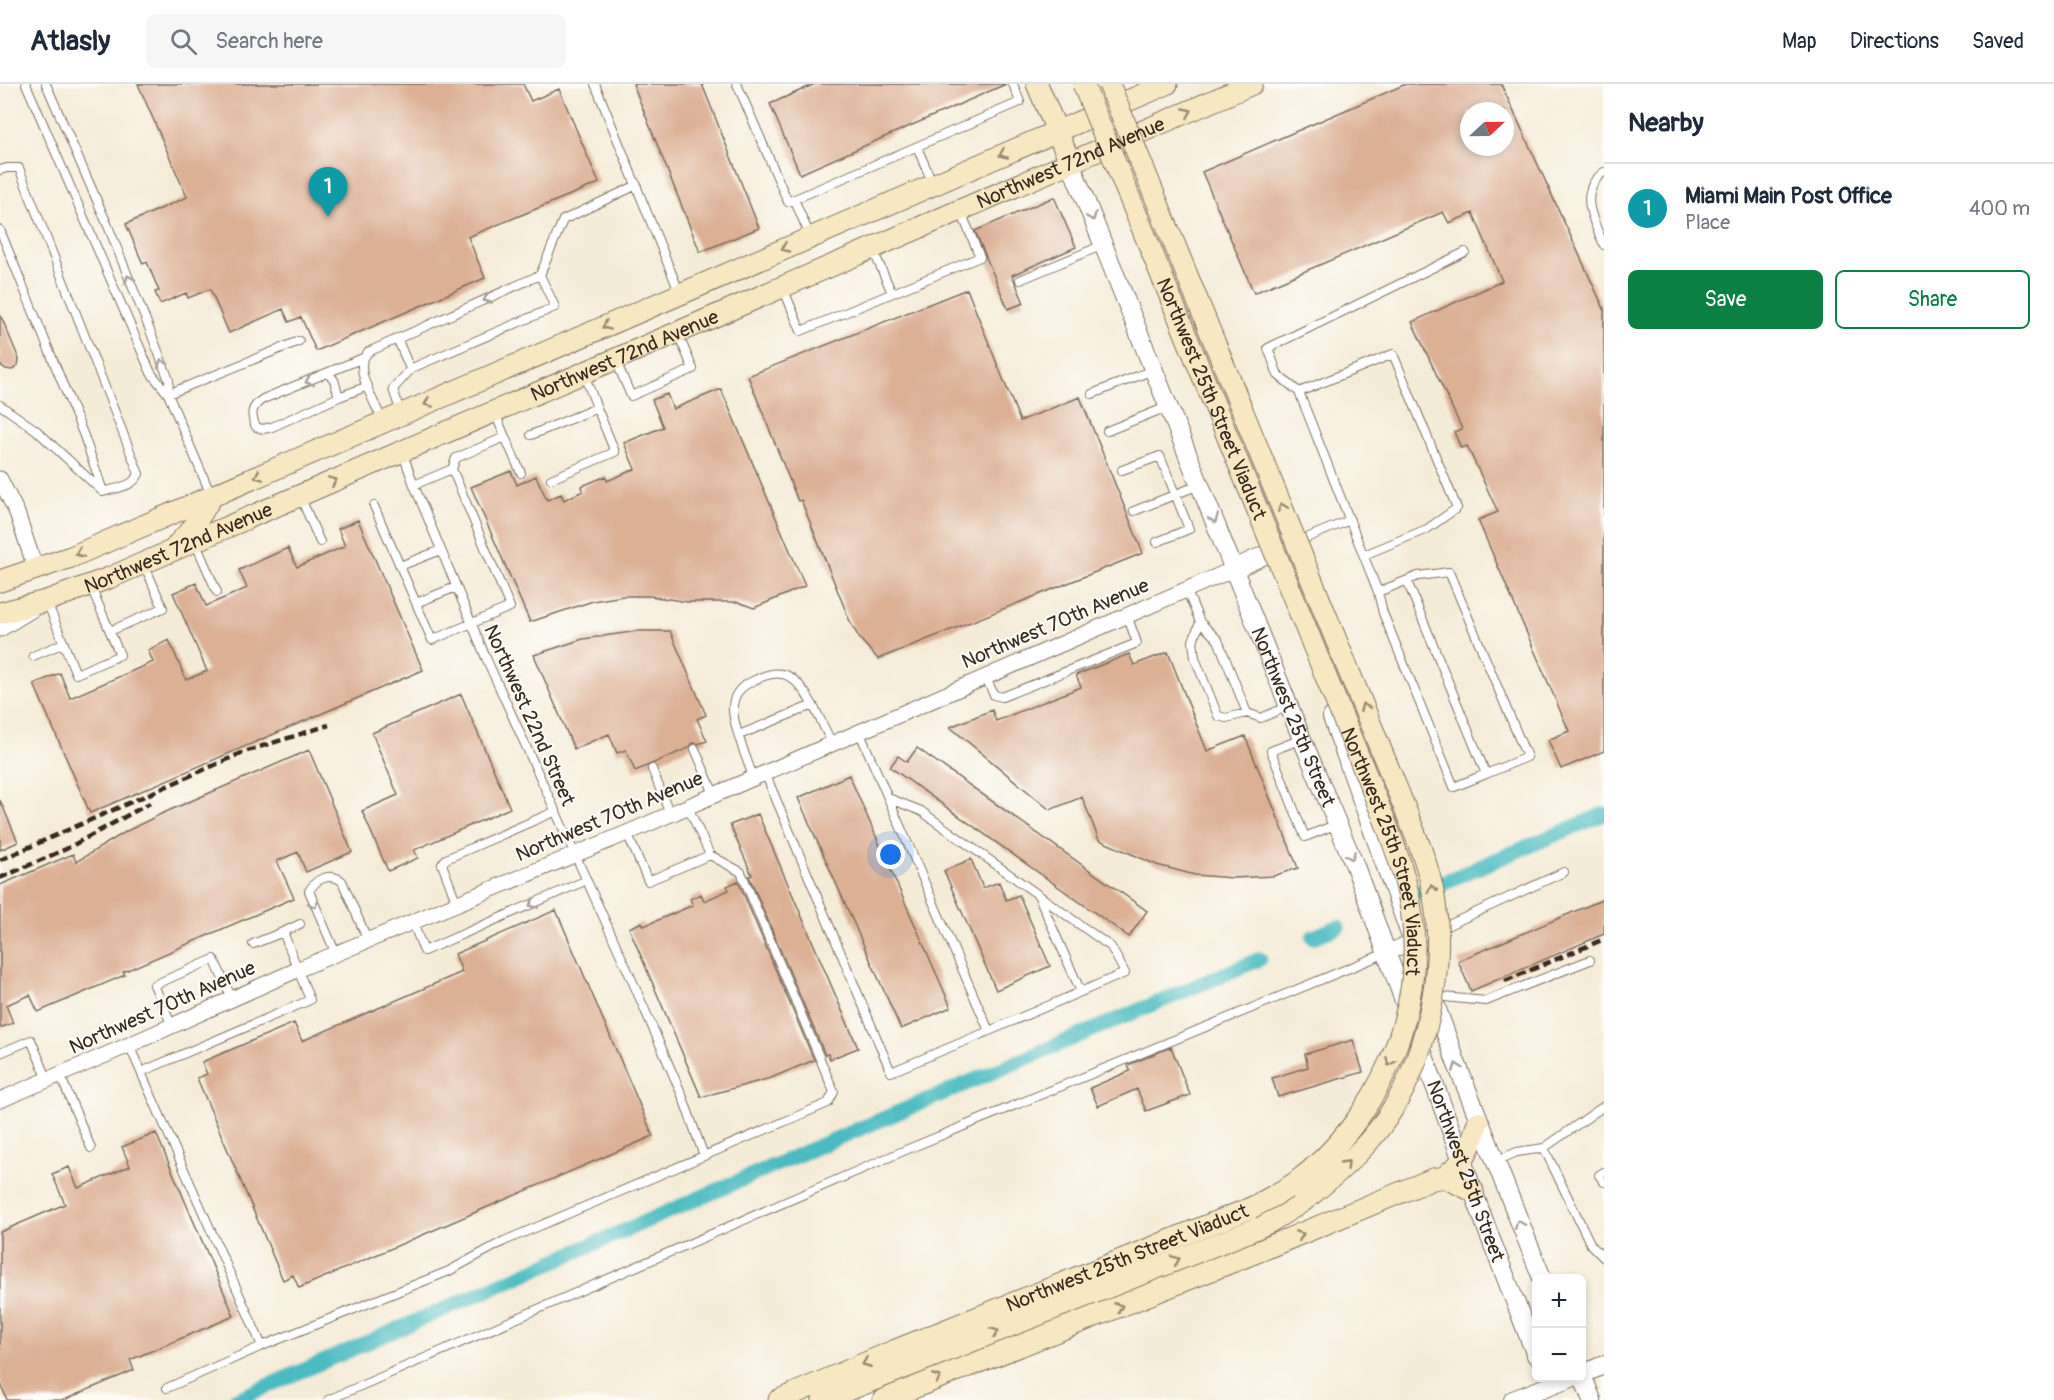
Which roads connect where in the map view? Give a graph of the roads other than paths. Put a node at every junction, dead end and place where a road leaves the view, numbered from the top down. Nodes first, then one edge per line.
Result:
1 (26, 84) edge
2 (46, 84) edge
3 (596, 84) edge
4 (737, 84) edge
5 (1013, 84) edge
6 (1037, 84) edge
7 (1083, 84) edge
8 (1091, 84) edge
9 (1109, 84) edge
10 (1167, 84) edge
11 (1252, 84) edge
12 (1102, 112) junction
13 (1057, 132) junction
14 (1115, 143) junction
15 (917, 147) junction
16 (1070, 162) junction
17 (0, 170) edge
18 (1604, 172) edge
19 (934, 184) junction
20 (637, 185) junction
21 (794, 199) junction
22 (960, 211) junction
23 (0, 231) edge
24 (811, 237) junction
25 (1604, 245) edge
26 (1103, 246) junction
27 (872, 249) junction
28 (1465, 252) dead end
29 (540, 275) junction
30 (1020, 280) dead end
31 (789, 284) junction
32 (892, 293) junction
33 (680, 294) junction
34 (678, 333) junction
35 (397, 338) junction
36 (299, 341) dead end
37 (658, 342) junction
38 (363, 358) junction
39 (615, 359) junction
40 (410, 369) junction
41 (1153, 370) junction
42 (328, 373) junction
43 (584, 373) junction
44 (368, 386) junction
45 (1299, 392) junction
46 (168, 394) junction
47 (1092, 394) dead end
48 (339, 397) junction
49 (0, 405) edge
50 (1168, 407) junction
51 (597, 408) junction
52 (495, 411) junction
53 (391, 419) junction
54 (1107, 431) dead end
55 (531, 435) dead end
56 (506, 437) junction
57 (402, 452) junction
58 (452, 469) junction
59 (1122, 470) dead end
60 (521, 473) dead end
61 (0, 479) edge
62 (551, 479) dead end
63 (414, 485) junction
64 (1200, 485) junction
65 (103, 492) junction
66 (300, 494) junction
67 (1175, 494) junction
68 (212, 496) junction
69 (374, 506) dead end
70 (1134, 511) dead end
71 (1350, 520) junction
72 (195, 540) junction
73 (320, 542) dead end
74 (1157, 542) dead end
75 (173, 550) junction
76 (441, 550) junction
77 (1273, 552) junction
78 (1364, 555) junction
79 (144, 563) junction
80 (400, 566) junction
81 (1234, 569) junction
82 (36, 570) junction
83 (0, 581) edge
84 (1407, 581) junction
85 (90, 586) junction
86 (456, 587) junction
87 (1186, 590) junction
88 (217, 592) dead end
89 (1378, 592) junction
90 (46, 601) junction
91 (416, 603) junction
92 (0, 613) edge
93 (1127, 615) junction
94 (471, 622) junction
95 (1200, 622) junction
96 (0, 629) edge
97 (110, 631) junction
98 (64, 643) junction
99 (33, 656) dead end
100 (985, 676) junction
101 (813, 705) junction
102 (1289, 706) junction
103 (1247, 713) junction
104 (859, 731) junction
105 (739, 735) junction
106 (1302, 739) junction
107 (832, 743) junction
108 (695, 749) dead end
109 (652, 769) dead end
110 (759, 774) junction
111 (1486, 774) junction
112 (714, 794) junction
113 (888, 798) junction
114 (687, 806) junction
115 (556, 811) junction
116 (670, 814) junction
117 (1338, 824) junction
118 (627, 833) junction
119 (575, 854) junction
120 (710, 855) junction
121 (1564, 872) dead end
122 (587, 880) junction
123 (1039, 895) junction
124 (457, 904) junction
125 (413, 923) junction
126 (300, 924) dead end
127 (283, 932) junction
128 (368, 941) junction
129 (1412, 942) junction
130 (253, 945) dead end
131 (1388, 952) junction
132 (336, 954) junction
133 (1590, 960) dead end
134 (299, 969) junction
135 (1080, 992) junction
136 (1432, 996) junction
137 (232, 999) junction
138 (172, 1026) junction
139 (989, 1031) junction
140 (129, 1045) junction
141 (0, 1053) edge
142 (141, 1072) junction
143 (54, 1077) junction
144 (0, 1100) edge
145 (1604, 1106) edge
146 (1478, 1122) junction
147 (91, 1148) dead end
148 (1544, 1148) junction
149 (704, 1156) junction
150 (1462, 1159) junction
151 (1494, 1161) junction
152 (1604, 1172) edge
153 (1446, 1177) junction
154 (1604, 1182) edge
155 (1473, 1191) junction
156 (1604, 1257) edge
157 (1540, 1274) edge
158 (1532, 1345) edge
159 (262, 1346) junction
160 (1604, 1365) edge
161 (1586, 1372) edge
162 (1584, 1382) edge
163 (167, 1388) dead end
164 (1548, 1388) edge
165 (328, 1400) edge
166 (779, 1400) edge
167 (823, 1400) edge
168 (883, 1400) edge
169 (1513, 1400) edge
170 (1592, 1400) edge

1 - 46 lane
46 -> 2 lane
3 - 20 lane
4 - 21 lane
5 - 15 lane
6 - 13 main road, Northwest 25th Street
7 -> 166 main road, Northwest 25th Street Viaduct, bridge
8 - 12 main road, Northwest 25th Street
167 -> 9 main road, Northwest 25th Street Viaduct, bridge
10 - 12 main road, Northwest 72nd Avenue
14 -> 11 main road, Northwest 72nd Avenue
12 - 13 main road, Northwest 72nd Avenue
12 - 14 main road, Northwest 25th Street
13 - 16 main road, Northwest 25th Street
13 -> 19 main road, Northwest 72nd Avenue
14 - 16 main road, Northwest 72nd Avenue
14 - 77 street, Northwest 25th Street
15 - 19 lane
15 - 21 lane
16 - 22 main road, Northwest 72nd Avenue
16 -> 26 street, Northwest 25th Street
17 - 65 lane
18 - 25 lane
19 - 24 main road, Northwest 72nd Avenue
20 - 29 lane
20 - 33 lane
21 - 24 lane
22 - 27 main road, Northwest 72nd Avenue
22 - 32 lane
23 - 65 lane
24 - 31 main road
24 -> 33 main road, Northwest 72nd Avenue
26 - 30 lane
26 - 41 street, Northwest 25th Street
27 - 31 main road, Northwest 72nd Avenue
27 - 32 lane
28 - 45 lane
29 -> 35 lane
29 - 40 lane
31 - 32 lane
31 - 34 main road, Northwest 72nd Avenue
33 - 37 main road
33 -> 53 main road, Northwest 72nd Avenue
34 - 37 main road, Northwest 72nd Avenue
34 - 39 lane
35 - 38 lane
35 - 40 lane
36 - 46 lane
37 - 39 main road, Northwest 72nd Avenue
38 - 42 lane
38 - 44 lane
39 - 43 main road, Northwest 72nd Avenue
40 - 53 lane
41 - 47 lane
41 - 50 street, Northwest 25th Street
42 - 48 lane
42 -> 48 lane
43 - 51 lane
43 - 52 main road, Northwest 72nd Avenue
44 - 48 lane
44 - 53 lane
45 - 71 lane
45 - 78 lane
46 - 68 lane
49 - 65 lane
50 - 54 lane
50 - 64 street, Northwest 25th Street
51 - 55 lane
51 - 62 lane
52 - 56 lane
52 - 57 main road, Northwest 72nd Avenue
53 - 57 main road
53 -> 68 main road, Northwest 72nd Avenue
56 - 58 lane
56 - 60 lane
57 - 63 lane, Northwest 22nd Street
66 -> 57 main road, Northwest 72nd Avenue
58 - 63 lane
58 - 94 lane
59 - 67 lane
61 - 82 street
63 - 76 lane, Northwest 22nd Street
64 - 67 lane
64 -> 81 street, Northwest 25th Street
66 - 72 main road, Northwest 72nd Avenue
66 - 73 lane
67 - 70 lane
67 - 74 lane
68 - 75 main road
68 -> 82 main road, Northwest 72nd Avenue
69 - 80 lane
71 - 77 lane
71 - 78 lane
72 - 75 main road, Northwest 72nd Avenue
72 - 88 lane
75 - 79 main road, Northwest 72nd Avenue
76 - 80 lane
76 - 86 lane, Northwest 22nd Street
77 - 81 street
77 - 129 street, Northwest 25th Street
78 - 89 lane
79 - 85 main road, Northwest 72nd Avenue
79 - 97 lane
80 - 91 lane
81 - 87 street, Northwest 70th Avenue
81 - 102 street, Northwest 25th Street
82 - 83 main road, Northwest 72nd Avenue
82 - 90 main road
84 - 89 lane
84 - 111 lane
84 - 111 lane
85 - 90 main road, Northwest 72nd Avenue
85 - 97 lane
86 - 91 lane
86 - 94 lane, Northwest 22nd Street
87 - 93 street, Northwest 70th Avenue
87 - 95 lane
89 - 111 lane
90 - 92 main road
90 - 96 street, Northwest 72nd Avenue
90 - 98 lane
91 - 94 lane
93 - 100 street, Northwest 70th Avenue
93 - 100 lane
94 - 115 lane, Northwest 22nd Street
95 - 103 lane
95 - 103 lane
97 - 98 lane
98 - 99 lane
100 - 104 street, Northwest 70th Avenue
101 - 105 lane
101 - 105 lane
101 - 107 lane
102 - 103 lane
102 - 106 street, Northwest 25th Street
104 - 107 street, Northwest 70th Avenue
104 - 113 lane
105 - 110 lane
106 - 117 street, Northwest 25th Street
106 - 117 lane
107 - 110 street, Northwest 70th Avenue
108 - 112 lane
109 - 116 lane
110 - 112 street, Northwest 70th Avenue
110 - 139 lane
112 - 114 street, Northwest 70th Avenue
113 - 123 lane
113 - 139 lane
114 - 116 street, Northwest 70th Avenue
114 - 120 lane
115 - 119 lane, Northwest 22nd Street
115 - 124 lane
116 - 118 street, Northwest 70th Avenue
117 -> 131 street, Northwest 25th Street
118 - 119 street, Northwest 70th Avenue
118 - 120 lane
119 - 122 lane, Northwest 22nd Street
119 - 124 street, Northwest 70th Avenue
120 - 149 lane
121 - 129 lane
122 -> 125 lane
122 - 149 lane, Northwest 22nd Street
123 - 135 lane
123 - 135 lane
124 - 125 street, Northwest 70th Avenue
125 - 128 street, Northwest 70th Avenue
126 - 127 lane
127 - 130 lane
127 - 134 lane
128 - 132 street, Northwest 70th Avenue
128 -> 132 lane
129 - 131 street
129 - 136 street, Northwest 25th Street
131 - 150 street, Northwest 25th Street
131 - 165 lane
132 - 134 street, Northwest 70th Avenue
133 - 136 lane
134 - 137 street, Northwest 70th Avenue
134 - 142 lane
135 - 139 lane
146 -> 136 street, Northwest 25th Street
137 - 138 street, Northwest 70th Avenue
137 - 138 lane
138 - 140 street, Northwest 70th Avenue
140 - 142 lane
140 - 143 street, Northwest 70th Avenue
141 - 143 lane
142 - 159 lane
143 - 144 street, Northwest 70th Avenue
143 - 147 lane
145 - 148 lane
146 - 150 main road
146 - 151 street, Northwest 25th Street
148 - 151 lane
148 - 156 lane
149 - 159 lane
150 - 153 main road
150 - 155 street, Northwest 25th Street
157 -> 151 street, Northwest 25th Street
152 - 154 lane
153 - 155 main road
168 -> 153 main road
155 - 158 street, Northwest 25th Street
159 - 163 lane
160 - 161 street
162 - 170 street
164 - 169 street

